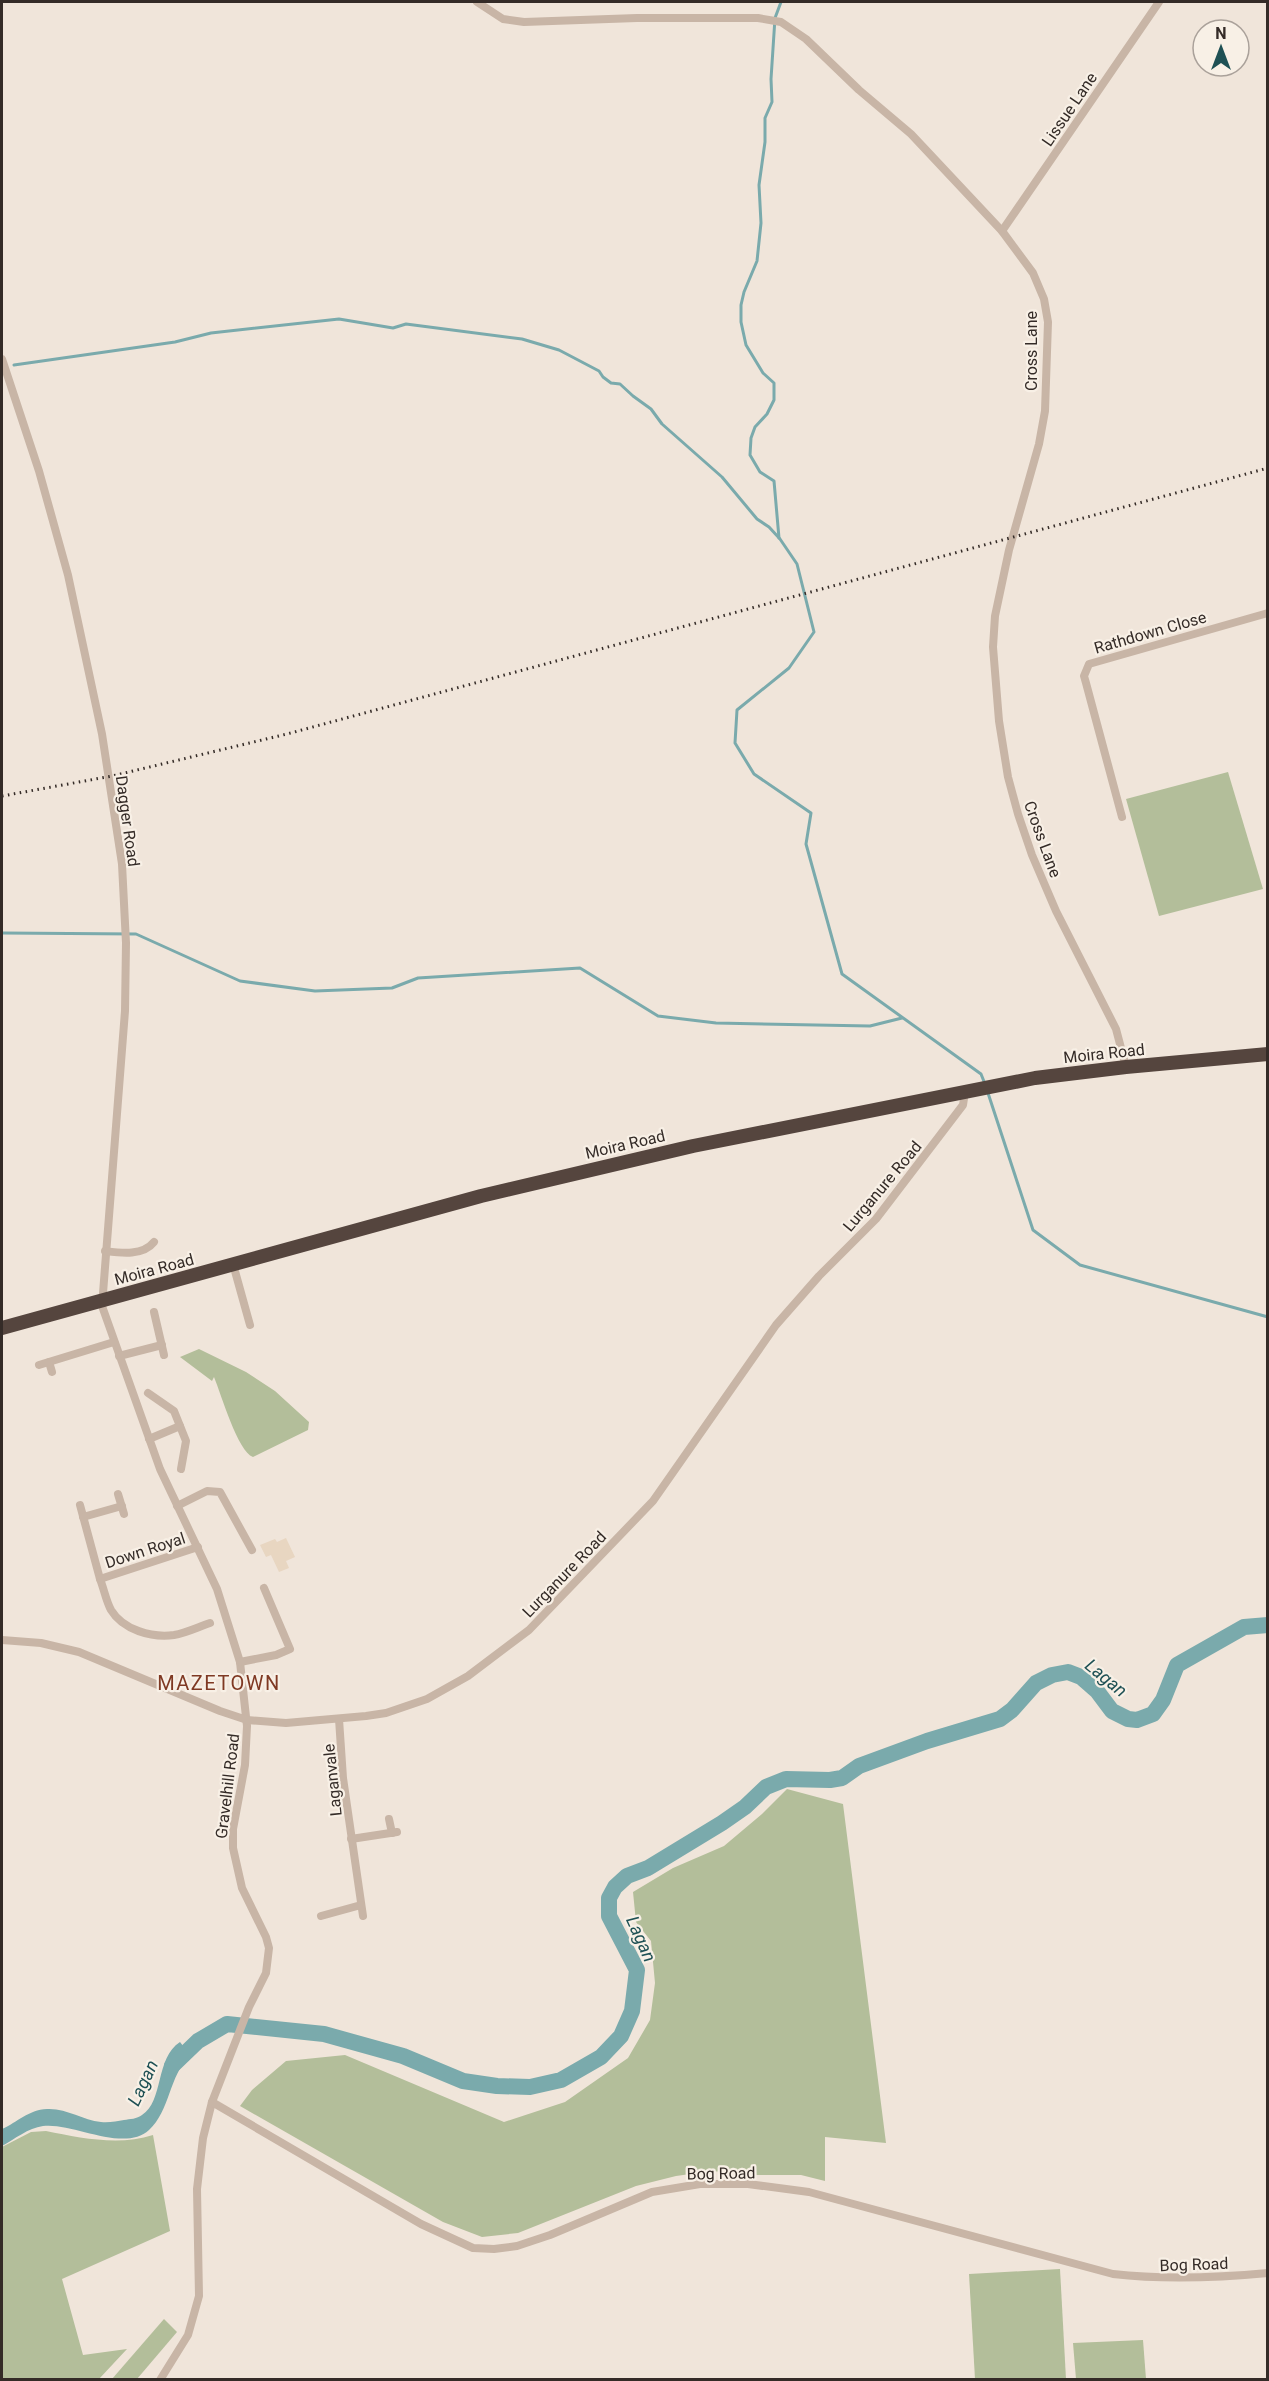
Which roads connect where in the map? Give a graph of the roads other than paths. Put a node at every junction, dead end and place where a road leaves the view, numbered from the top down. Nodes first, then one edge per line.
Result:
1 (477, 2) edge
2 (1159, 2) edge
3 (1002, 231) junction
4 (2, 359) edge
5 (1268, 613) edge
6 (1122, 817) dead end
7 (1268, 1054) edge
8 (1126, 1067) junction
9 (965, 1092) junction
10 (154, 1242) dead end
11 (105, 1251) junction
12 (233, 1264) junction
13 (102, 1300) junction
14 (154, 1312) dead end
15 (250, 1326) dead end
16 (2, 1328) edge
17 (114, 1342) junction
18 (162, 1345) junction
19 (164, 1355) dead end
20 (119, 1356) junction
21 (49, 1362) junction
22 (39, 1365) dead end
23 (52, 1372) dead end
24 (148, 1393) dead end
25 (180, 1426) junction
26 (149, 1439) junction
27 (181, 1469) dead end
28 (118, 1494) dead end
29 (80, 1505) dead end
30 (177, 1506) junction
31 (83, 1516) junction
32 (198, 1547) junction
33 (252, 1550) dead end
34 (100, 1579) junction
35 (264, 1588) dead end
36 (210, 1623) dead end
37 (2, 1640) edge
38 (240, 1662) junction
39 (339, 1719) junction
40 (247, 1720) junction
41 (389, 1819) dead end
42 (351, 1839) junction
43 (361, 1905) junction
44 (321, 1916) dead end
45 (363, 1916) dead end
46 (212, 2102) junction
47 (1268, 2273) edge
48 (160, 2379) edge

1 - 3 street, Cross Lane
2 - 3 street, Lissue Lane
3 - 8 street, Cross Lane
4 - 11 street, Dagger Road
5 - 6 street, Rathdown Close
7 - 8 highway, Moira Road
8 - 9 highway, Moira Road
9 - 12 highway, Moira Road
9 - 39 street, Lurganure Road
10 - 11 street
11 - 13 street, Dagger Road
12 - 13 highway, Moira Road
12 - 15 street
13 - 16 highway, Moira Road
13 - 17 street, Gravelhill Road
14 - 18 street
17 - 20 street, Gravelhill Road
17 - 21 street
18 - 19 street
18 - 20 street
20 - 26 street, Gravelhill Road
21 - 22 street
21 - 23 street
24 - 25 street
25 - 26 street
25 - 27 street
26 - 30 street, Gravelhill Road
28 - 31 street
29 - 31 street, Down Royal
30 - 32 street, Gravelhill Road
30 - 33 street
31 - 34 street, Down Royal
32 - 34 street, Down Royal
32 - 38 street, Gravelhill Road
34 - 36 street, Down Royal
35 - 38 street
37 - 40 street, Lurganure Road
38 - 40 street, Gravelhill Road
39 - 40 street, Lurganure Road
39 - 42 street, Laganvale
40 - 46 street, Gravelhill Road
41 - 42 street, Laganvale
42 - 43 street, Laganvale
43 - 44 street
43 - 45 street, Laganvale
46 - 47 street, Bog Road
46 - 48 street, Gravelhill Road

